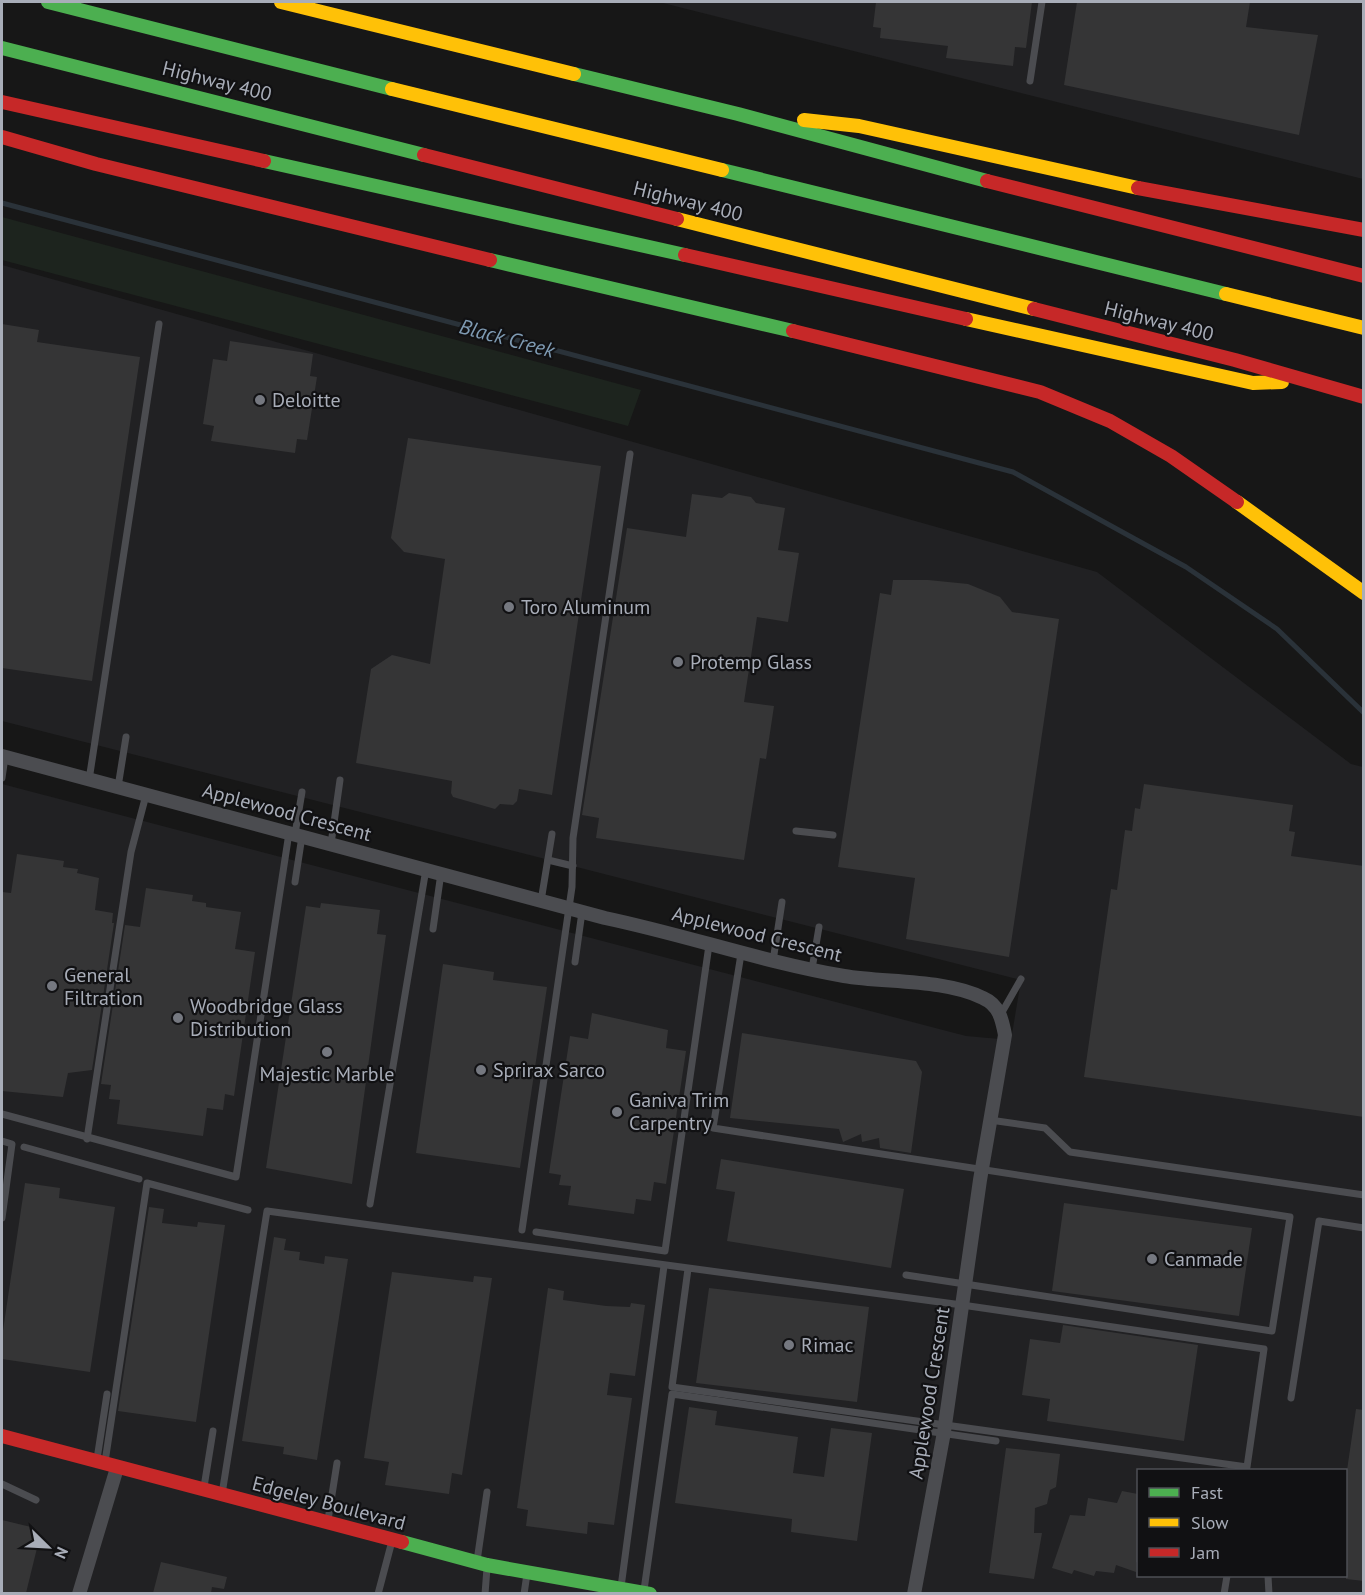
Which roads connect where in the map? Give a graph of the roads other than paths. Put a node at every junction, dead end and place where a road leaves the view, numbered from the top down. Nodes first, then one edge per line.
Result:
1 (48, 2) edge
2 (281, 2) edge
3 (1042, 2) edge
4 (2, 48) edge
5 (1030, 81) dead end
6 (2, 102) edge
7 (738, 114) junction
8 (2, 136) edge
9 (1364, 230) edge
10 (1364, 276) edge
11 (159, 324) dead end
12 (1364, 328) edge
13 (1301, 381) junction
14 (1364, 397) edge
15 (630, 454) dead end
16 (1364, 593) edge
17 (126, 737) dead end
18 (3, 757) edge
19 (2, 778) edge
20 (89, 780) junction
21 (340, 780) dead end
22 (118, 787) junction
23 (302, 792) dead end
24 (146, 795) junction
25 (796, 831) dead end
26 (552, 834) dead end
27 (296, 835) junction
28 (833, 835) dead end
29 (331, 844) junction
30 (548, 860) junction
31 (573, 866) junction
32 (426, 869) junction
33 (441, 873) junction
34 (295, 882) dead end
35 (541, 901) junction
36 (782, 902) dead end
37 (576, 910) junction
38 (819, 927) dead end
39 (433, 929) dead end
40 (709, 945) junction
41 (741, 954) junction
42 (773, 961) junction
43 (575, 962) dead end
44 (812, 969) junction
45 (1021, 979) dead end
46 (1001, 1014) junction
47 (2, 1114) edge
48 (990, 1120) junction
49 (87, 1139) junction
50 (2, 1142) edge
51 (24, 1147) dead end
52 (982, 1170) junction
53 (139, 1179) dead end
54 (1364, 1196) edge
55 (370, 1204) dead end
56 (248, 1209) dead end
57 (2, 1218) edge
58 (1364, 1228) edge
59 (522, 1230) dead end
60 (536, 1232) dead end
61 (664, 1266) junction
62 (688, 1269) junction
63 (906, 1275) dead end
64 (965, 1283) junction
65 (962, 1305) junction
66 (107, 1394) dead end
67 (1292, 1398) dead end
68 (944, 1428) junction
69 (213, 1431) dead end
70 (2, 1436) edge
71 (996, 1441) dead end
72 (337, 1463) dead end
73 (106, 1465) junction
74 (2, 1484) edge
75 (203, 1490) junction
76 (487, 1492) dead end
77 (222, 1495) junction
78 (36, 1500) dead end
79 (328, 1522) junction
80 (393, 1540) junction
81 (482, 1564) junction
82 (527, 1572) junction
83 (1227, 1577) edge
84 (1268, 1577) edge
85 (620, 1588) junction
86 (79, 1593) edge
87 (378, 1593) edge
88 (485, 1593) edge
89 (524, 1593) edge
90 (647, 1593) edge
91 (914, 1593) edge
92 (1224, 1593) edge
93 (1269, 1593) edge

1 - 12 main road, Highway 400
2 - 7 main road
3 - 5 lane
4 - 13 main road, Highway 400
6 - 13 main road
7 - 9 main road
7 - 10 main road
8 - 16 main road
11 - 20 lane
13 - 14 main road, Highway 400
15 - 31 lane
17 - 22 lane
18 - 19 lane
18 - 20 street, Applewood Crescent
20 - 22 street, Applewood Crescent
21 - 29 lane
22 - 24 street, Applewood Crescent
23 - 27 lane
24 - 27 street, Applewood Crescent
24 - 49 lane
25 - 28 lane
26 - 30 lane
27 - 29 street, Applewood Crescent
27 - 34 lane
27 - 49 lane
29 - 32 street, Applewood Crescent
30 - 31 lane
30 - 35 lane
31 - 37 lane
32 - 33 street, Applewood Crescent
32 - 55 lane
33 - 35 street, Applewood Crescent
33 - 39 lane
35 - 37 street, Applewood Crescent
36 - 42 lane
37 - 40 street, Applewood Crescent
37 - 43 lane
37 - 59 lane
38 - 44 lane
40 - 41 street, Applewood Crescent
40 - 60 lane
41 - 42 street, Applewood Crescent
41 - 52 lane
42 - 44 street, Applewood Crescent
44 - 46 street, Applewood Crescent
45 - 46 lane
46 - 48 street, Applewood Crescent
47 - 49 lane
48 - 52 street, Applewood Crescent
48 - 54 lane
50 - 57 lane
51 - 53 lane
52 - 64 street, Applewood Crescent
52 - 64 lane
56 - 73 lane
58 - 67 lane
61 - 62 lane
61 - 77 lane
61 - 85 lane
62 - 65 lane
62 - 68 lane
63 - 64 lane
64 - 65 street, Applewood Crescent
65 - 68 street, Applewood Crescent
65 - 68 lane
66 - 73 lane
68 - 71 lane
68 - 90 lane
68 - 91 street, Applewood Crescent
69 - 75 lane
70 - 73 main road, Edgeley Boulevard
72 - 79 lane
73 - 75 main road, Edgeley Boulevard
73 - 86 street
74 - 78 lane
75 - 77 main road, Edgeley Boulevard
76 - 81 lane
77 - 79 main road, Edgeley Boulevard
79 - 80 main road, Edgeley Boulevard
80 - 81 main road, Edgeley Boulevard
80 - 87 lane
81 - 82 main road, Edgeley Boulevard
81 - 88 lane
82 - 85 main road, Edgeley Boulevard
82 - 89 lane
83 - 92 lane
84 - 93 lane
85 - 90 main road, Edgeley Boulevard

